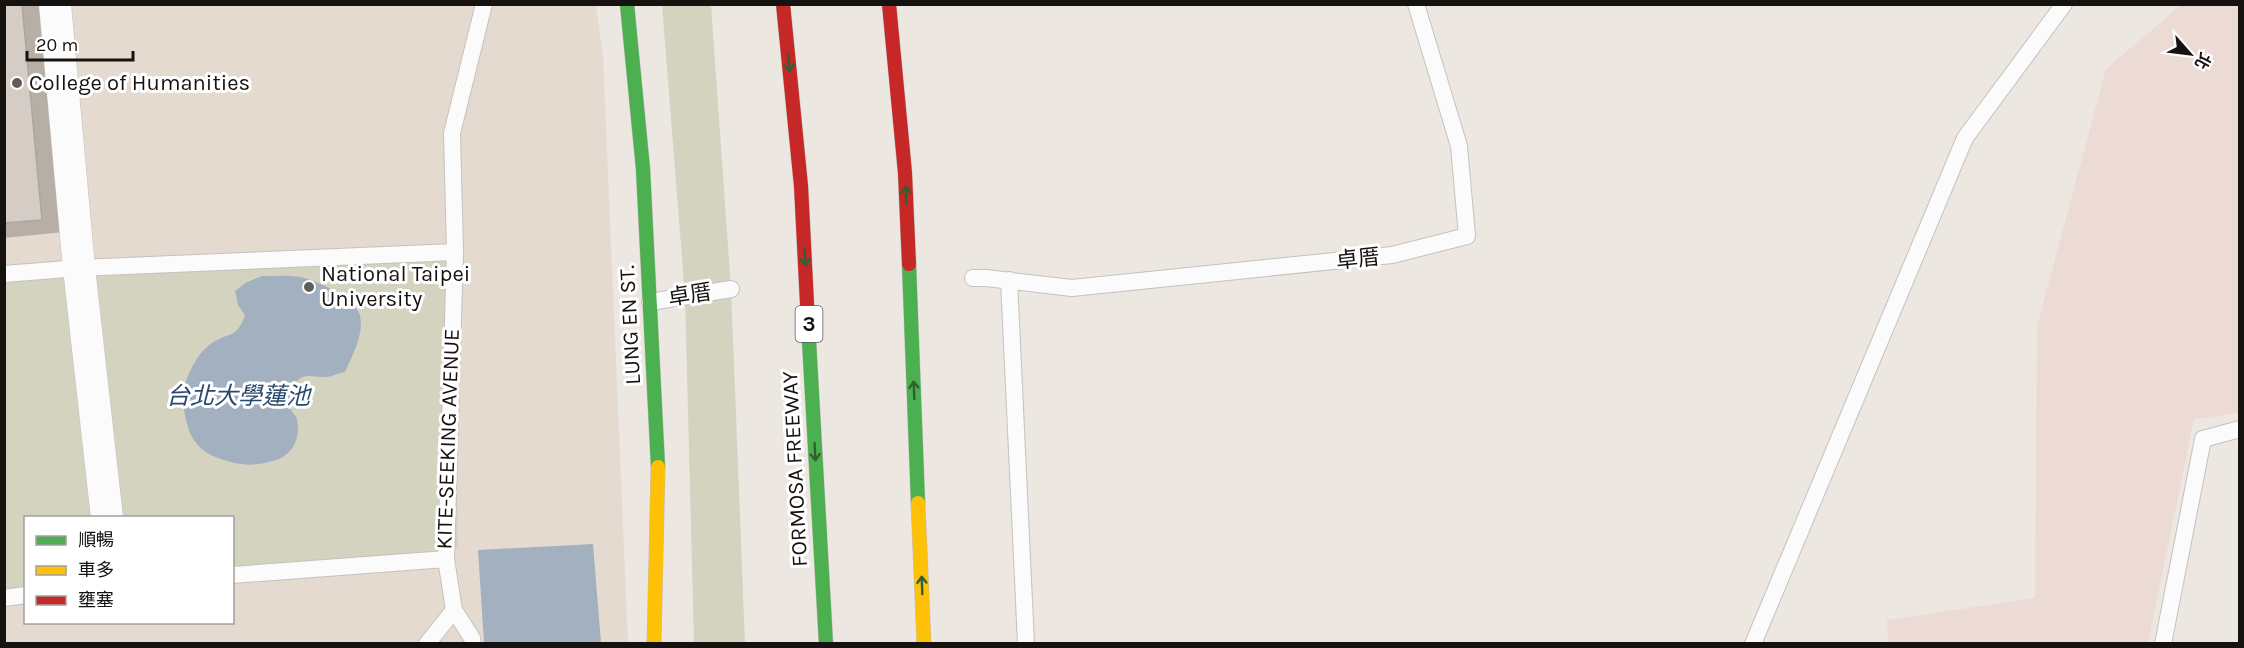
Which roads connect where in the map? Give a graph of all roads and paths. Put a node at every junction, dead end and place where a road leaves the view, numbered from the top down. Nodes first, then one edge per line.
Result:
1 (55, 4) edge
2 (484, 4) edge
3 (627, 4) edge
4 (783, 4) edge
5 (889, 4) edge
6 (1416, 4) edge
7 (2064, 4) edge
8 (454, 252) junction
9 (79, 268) junction
10 (4, 274) edge
11 (973, 279) dead end
12 (1010, 280) junction
13 (731, 289) dead end
14 (650, 302) junction
15 (2240, 429) edge
16 (107, 516) edge
17 (446, 559) junction
18 (234, 575) edge
19 (24, 595) edge
20 (4, 598) edge
21 (454, 610) junction
22 (427, 644) edge
23 (473, 644) edge
24 (654, 644) edge
25 (826, 644) edge
26 (924, 644) edge
27 (1026, 644) edge
28 (1753, 644) edge
29 (2163, 644) edge

1 - 9 street
2 - 8 lane, KITE-SEEKING AVENUE
3 - 14 main road, LUNG EN ST.
4 -> 25 main road, FORMOSA FREEWAY / 3
26 -> 5 main road
6 - 12 lane, 卓厝
7 - 28 lane
8 - 9 lane
8 - 17 lane, KITE-SEEKING AVENUE
9 - 10 lane
9 - 16 street
11 - 12 lane, 卓厝
12 - 27 lane
13 - 14 lane, 卓厝
14 - 24 main road, LUNG EN ST.
15 - 29 lane
17 - 18 lane, KITE-SEEKING AVENUE
17 - 21 lane
19 - 20 lane
21 - 22 lane
21 - 23 lane

